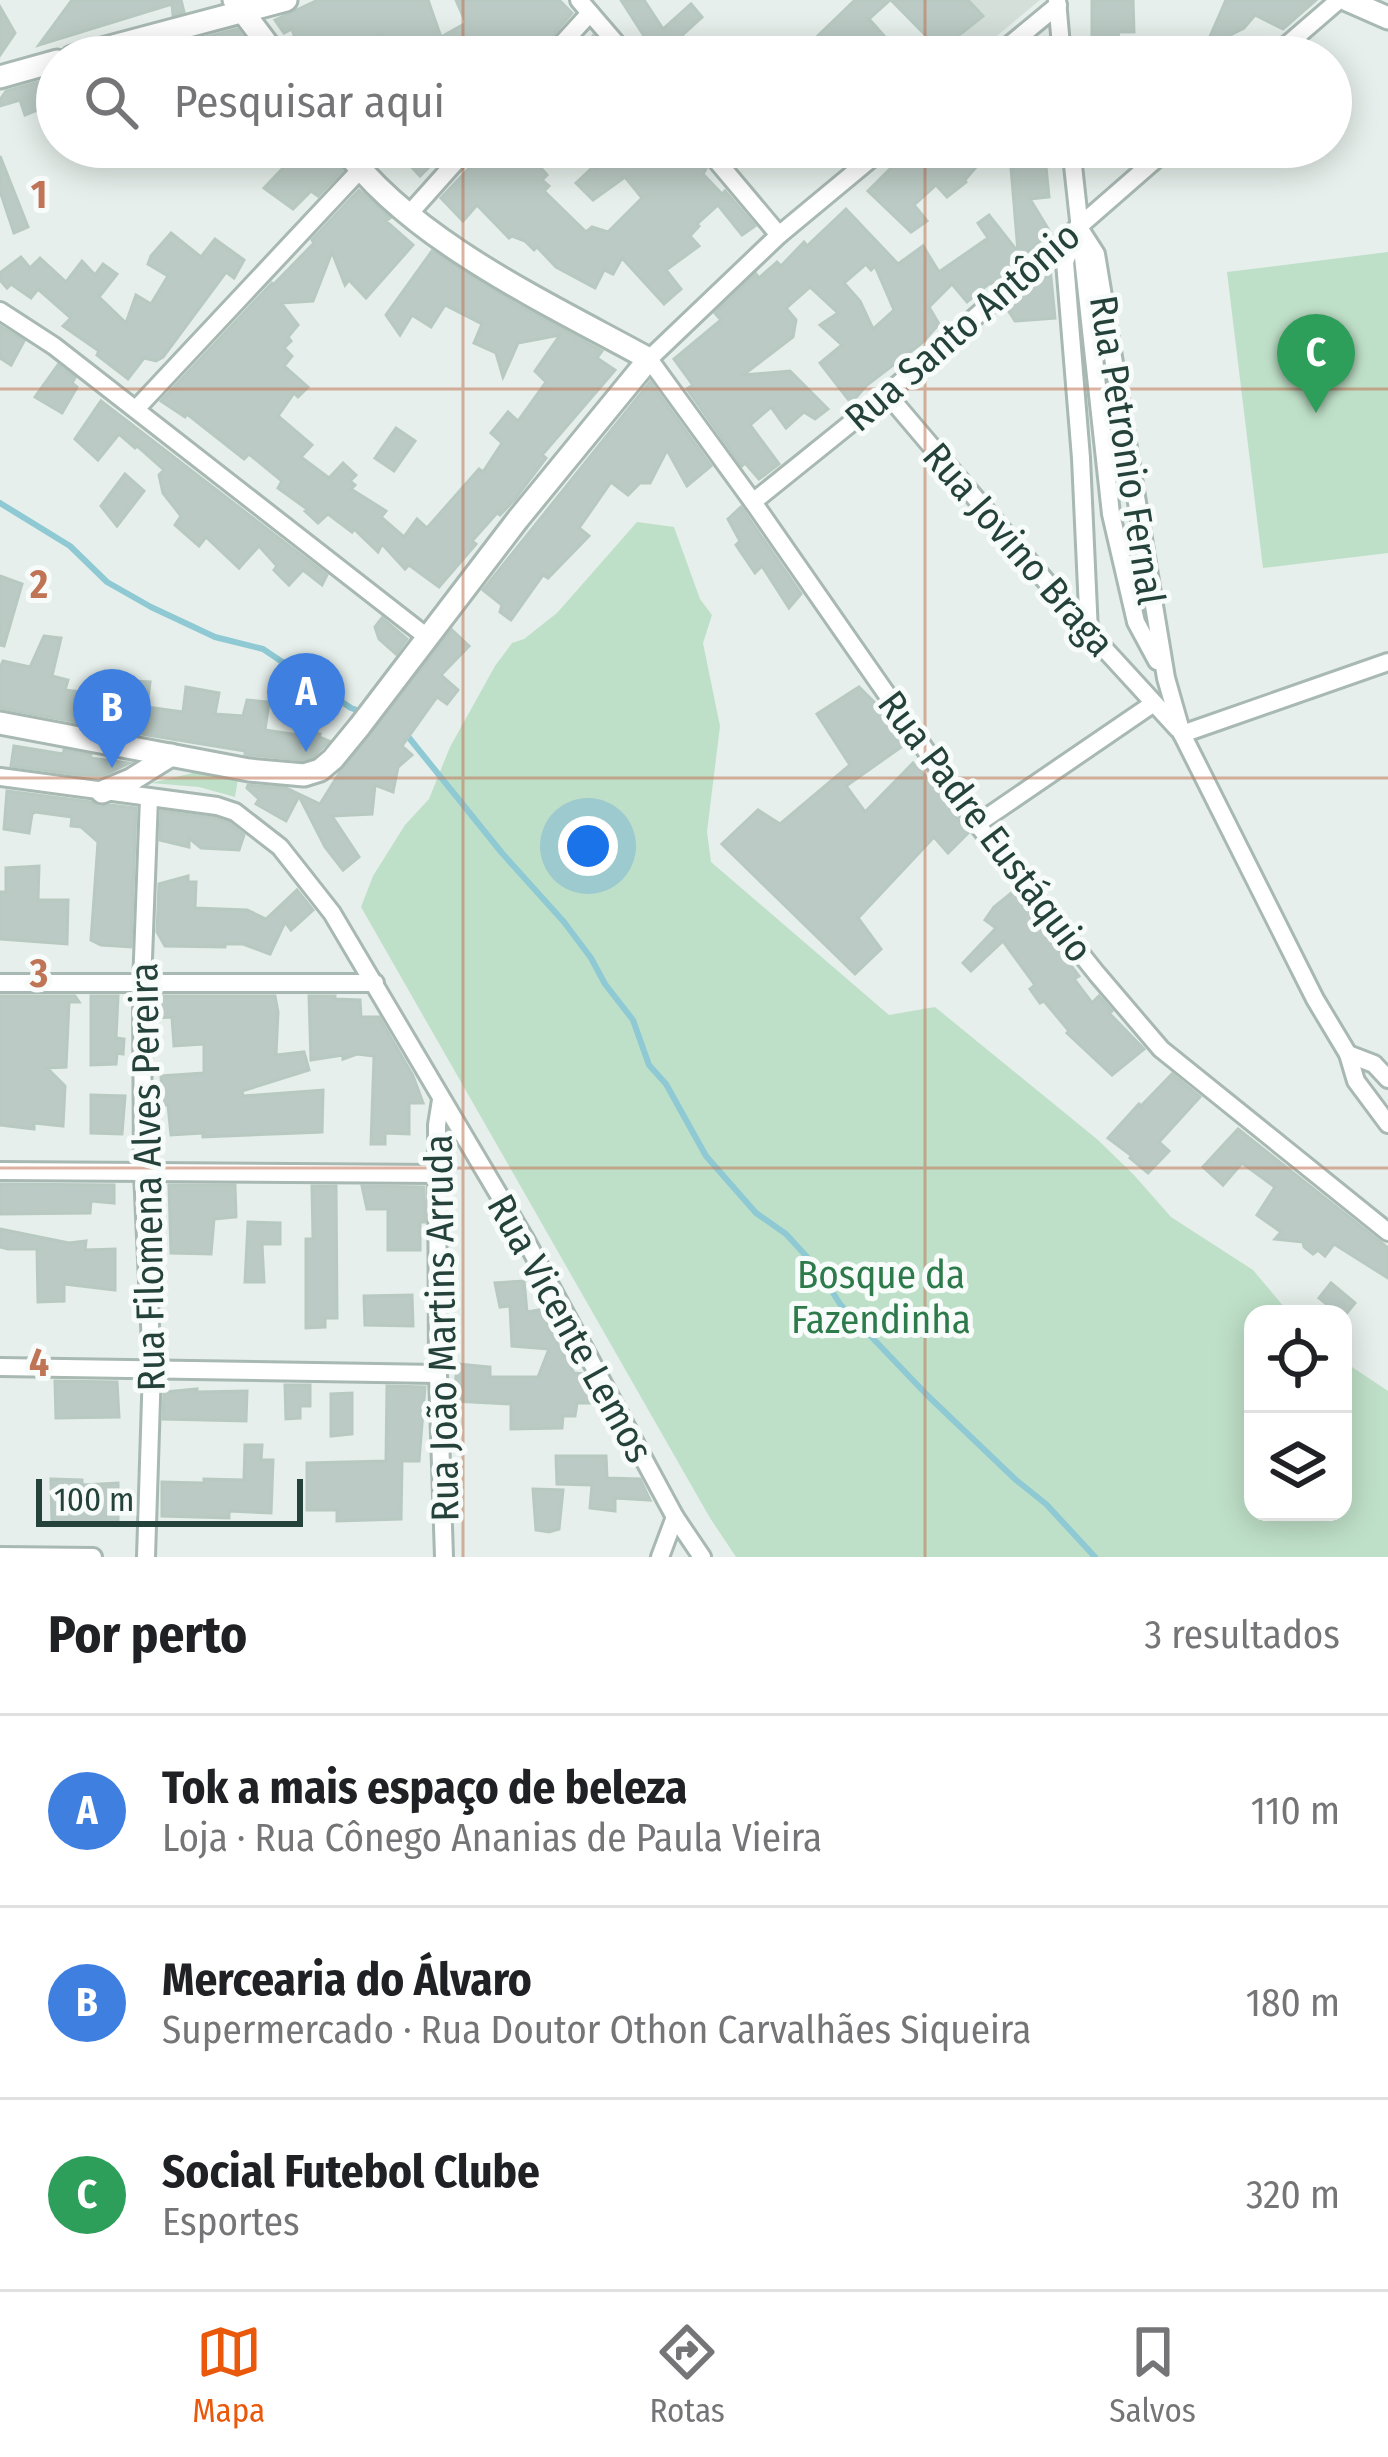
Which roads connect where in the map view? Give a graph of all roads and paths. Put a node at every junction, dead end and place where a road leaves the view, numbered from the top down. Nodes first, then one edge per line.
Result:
1 (286, 0) edge
2 (1343, 0) edge
3 (1057, 2) edge
4 (238, 5) edge
5 (584, 6) edge
6 (1384, 11) edge
7 (139, 36) edge
8 (261, 36) edge
9 (564, 36) edge
10 (610, 36) edge
11 (1019, 36) edge
12 (1061, 36) edge
13 (1299, 36) edge
14 (36, 67) edge
15 (0, 77) edge
16 (450, 168) edge
17 (722, 168) edge
18 (859, 168) edge
19 (1073, 168) edge
20 (1145, 168) edge
21 (360, 170) joint
22 (410, 213) junction
23 (1078, 226) junction
24 (778, 235) junction
25 (0, 311) edge
26 (649, 359) junction
27 (887, 394) junction
28 (136, 409) junction
29 (1081, 458) junction
30 (753, 502) junction
31 (1112, 514) junction
32 (1089, 632) junction
33 (427, 637) junction
34 (1388, 662) edge
35 (1166, 678) junction
36 (1154, 703) junction
37 (0, 723) edge
38 (1183, 734) junction
39 (171, 755) junction
40 (0, 778) edge
41 (102, 792) junction
42 (149, 798) junction
43 (977, 824) junction
44 (0, 982) edge
45 (375, 983) junction
46 (142, 985) junction
47 (1348, 1054) junction
48 (1381, 1058) edge
49 (1388, 1079) edge
50 (1357, 1081) junction
51 (442, 1099) junction
52 (1388, 1124) edge
53 (0, 1171) edge
54 (143, 1172) junction
55 (438, 1174) junction
56 (1388, 1232) edge
57 (0, 1367) edge
58 (152, 1368) junction
59 (438, 1374) junction
60 (674, 1516) junction
61 (0, 1556) edge
62 (68, 1556) edge
63 (93, 1557) edge
64 (146, 1557) edge
65 (444, 1557) edge
66 (660, 1557) edge
67 (702, 1557) edge

1 - 4 street
2 - 6 street
2 - 13 street
3 - 11 street
3 - 12 street
4 - 7 street
4 - 8 street
5 - 9 street
5 - 10 street
14 - 15 street
16 - 22 street
17 - 24 street
18 - 24 street
19 - 23 street, Rua Petronio Fernal
20 - 23 street, Rua Santo Antônio
21 - 22 street
21 - 28 street
22 - 26 street
23 - 27 street, Rua Santo Antônio
23 - 29 street, Rua Petronio Fernal
23 - 31 street, Rua Petronio Fernal
23 - 35 street, Rua Petronio Fernal
24 - 26 street
25 - 28 street
26 - 30 street, Rua Padre Eustáquio
26 - 33 street
27 - 30 street, Rua Santo Antônio
27 - 32 street, Rua Jovino Braga
28 - 33 street
29 - 31 street, Rua Petronio Fernal
29 - 32 street, Rua Petronio Fernal
30 - 43 street, Rua Padre Eustáquio
31 - 35 street, Rua Petronio Fernal
32 - 36 street, Rua Jovino Braga
33 - 39 street
34 - 38 street
35 - 38 street, Rua Petronio Fernal
36 - 38 street, Rua Petronio Fernal
36 - 43 street
37 - 39 street
38 - 47 street, Rua Petronio Fernal
39 - 41 street
40 - 41 street, Rua Vicente Lemos
41 - 42 street, Rua Vicente Lemos
42 - 45 street, Rua Vicente Lemos
42 - 46 street, Rua Filomena Alves Pereira
43 - 56 street, Rua Padre Eustáquio
44 - 46 street
45 - 46 street
45 - 51 street, Rua Vicente Lemos
46 - 54 street, Rua Filomena Alves Pereira
47 - 48 street
47 - 50 street, Rua Petronio Fernal
48 - 49 street
48 - 50 street
50 - 52 street, Rua Petronio Fernal
51 - 55 street, Rua João Martins Arruda
51 - 60 street, Rua Vicente Lemos
53 - 54 street
54 - 55 street
54 - 58 street, Rua Filomena Alves Pereira
55 - 59 street, Rua João Martins Arruda
57 - 58 street
58 - 59 street
58 - 64 street, Rua Filomena Alves Pereira
59 - 65 street, Rua João Martins Arruda
60 - 66 street
60 - 67 street, Rua Vicente Lemos
61 - 62 street
62 - 63 street

